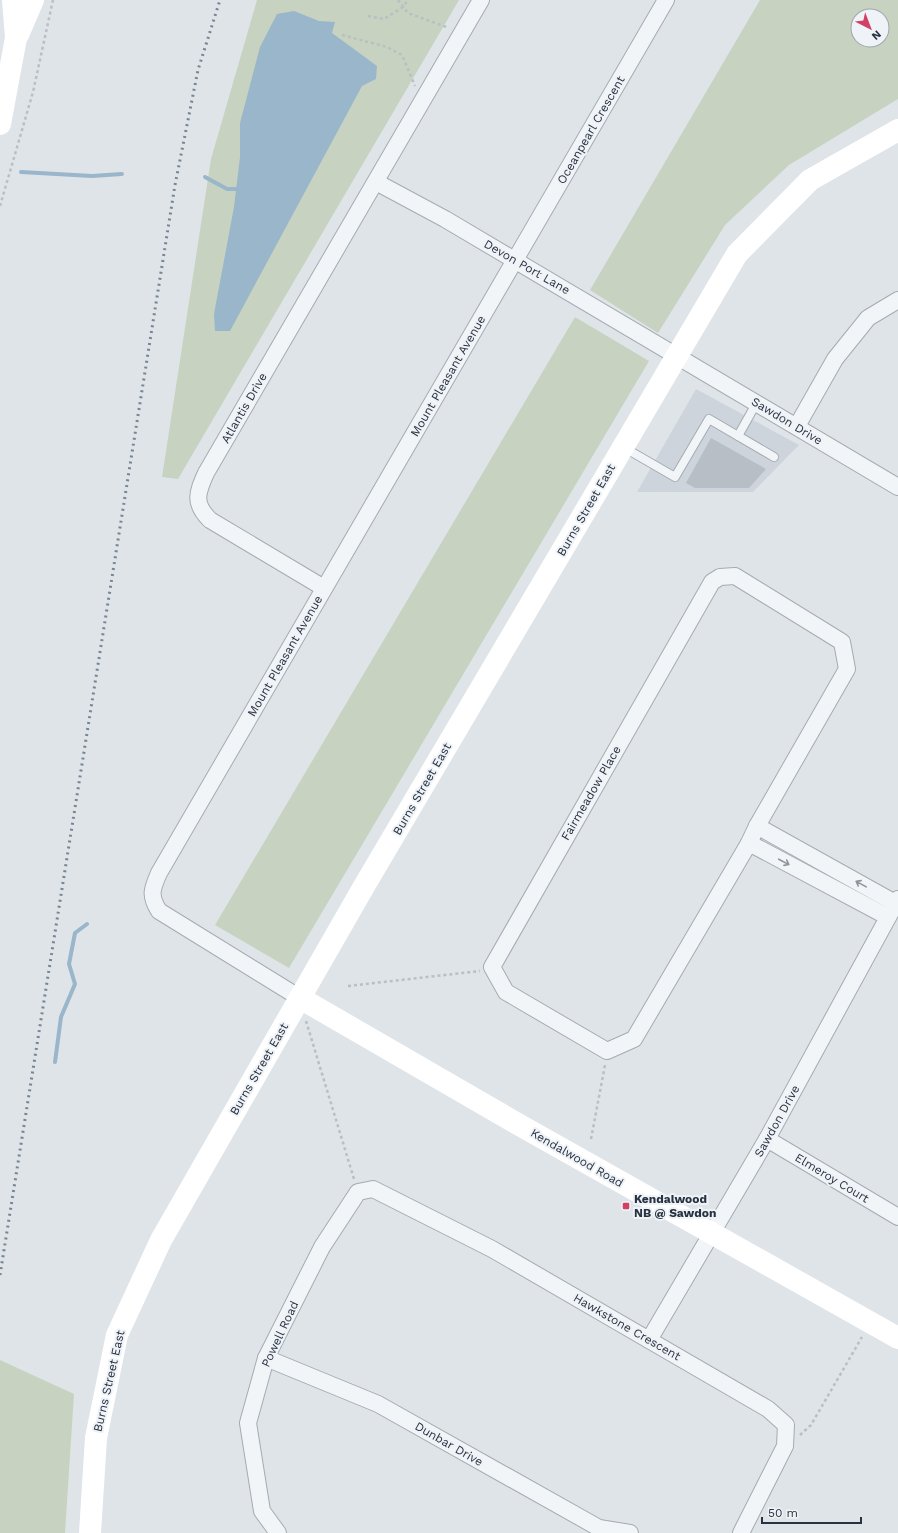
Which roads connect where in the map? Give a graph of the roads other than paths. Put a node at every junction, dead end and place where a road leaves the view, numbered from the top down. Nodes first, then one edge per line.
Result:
1 (14, 0) edge
2 (33, 0) edge
3 (481, 0) edge
4 (666, 0) edge
5 (16, 38) junction
6 (0, 124) edge
7 (898, 130) edge
8 (376, 182) junction
9 (515, 260) junction
10 (898, 300) edge
11 (676, 355) junction
12 (757, 402) junction
13 (797, 426) junction
14 (738, 436) junction
15 (623, 447) junction
16 (774, 457) dead end
17 (898, 487) edge
18 (324, 588) junction
19 (757, 826) junction
20 (749, 843) junction
21 (894, 906) edge
22 (300, 998) junction
23 (767, 1139) junction
24 (358, 1192) joint
25 (898, 1216) edge
26 (711, 1234) junction
27 (898, 1338) edge
28 (649, 1340) junction
29 (266, 1358) junction
30 (90, 1533) edge
31 (278, 1533) edge
32 (630, 1533) edge
33 (741, 1533) edge

1 - 5 street
2 - 5 street
3 - 8 street
4 - 9 street, Oceanpearl Crescent
5 - 6 street
7 - 11 street, Burns Street East
8 - 9 street, Devon Port Lane
8 - 18 street, Atlantis Drive
9 - 11 street, Devon Port Lane
9 - 18 street, Mount Pleasant Avenue
10 - 13 street
11 - 12 street, Sawdon Drive
11 - 15 street, Burns Street East
12 - 13 street, Sawdon Drive
12 - 14 lane
13 - 17 street, Sawdon Drive
14 - 15 lane
14 - 16 lane
15 - 22 street, Burns Street East
18 - 22 street, Mount Pleasant Avenue
19 - 20 street, Fairmeadow Place
19 - 20 street, Fairmeadow Place
21 -> 19 street
20 -> 21 street
21 - 23 street, Sawdon Drive
22 - 26 street, Kendalwood Road
22 - 30 street, Burns Street East
23 - 25 street, Elmeroy Court
23 - 26 street, Sawdon Drive
24 - 28 street, Hawkstone Crescent
24 - 29 street, Powell Road
26 - 27 street, Kendalwood Road
26 - 28 street, Sawdon Drive
28 - 33 street, Hawkstone Crescent
29 - 31 street, Powell Road
29 - 32 street, Dunbar Drive

